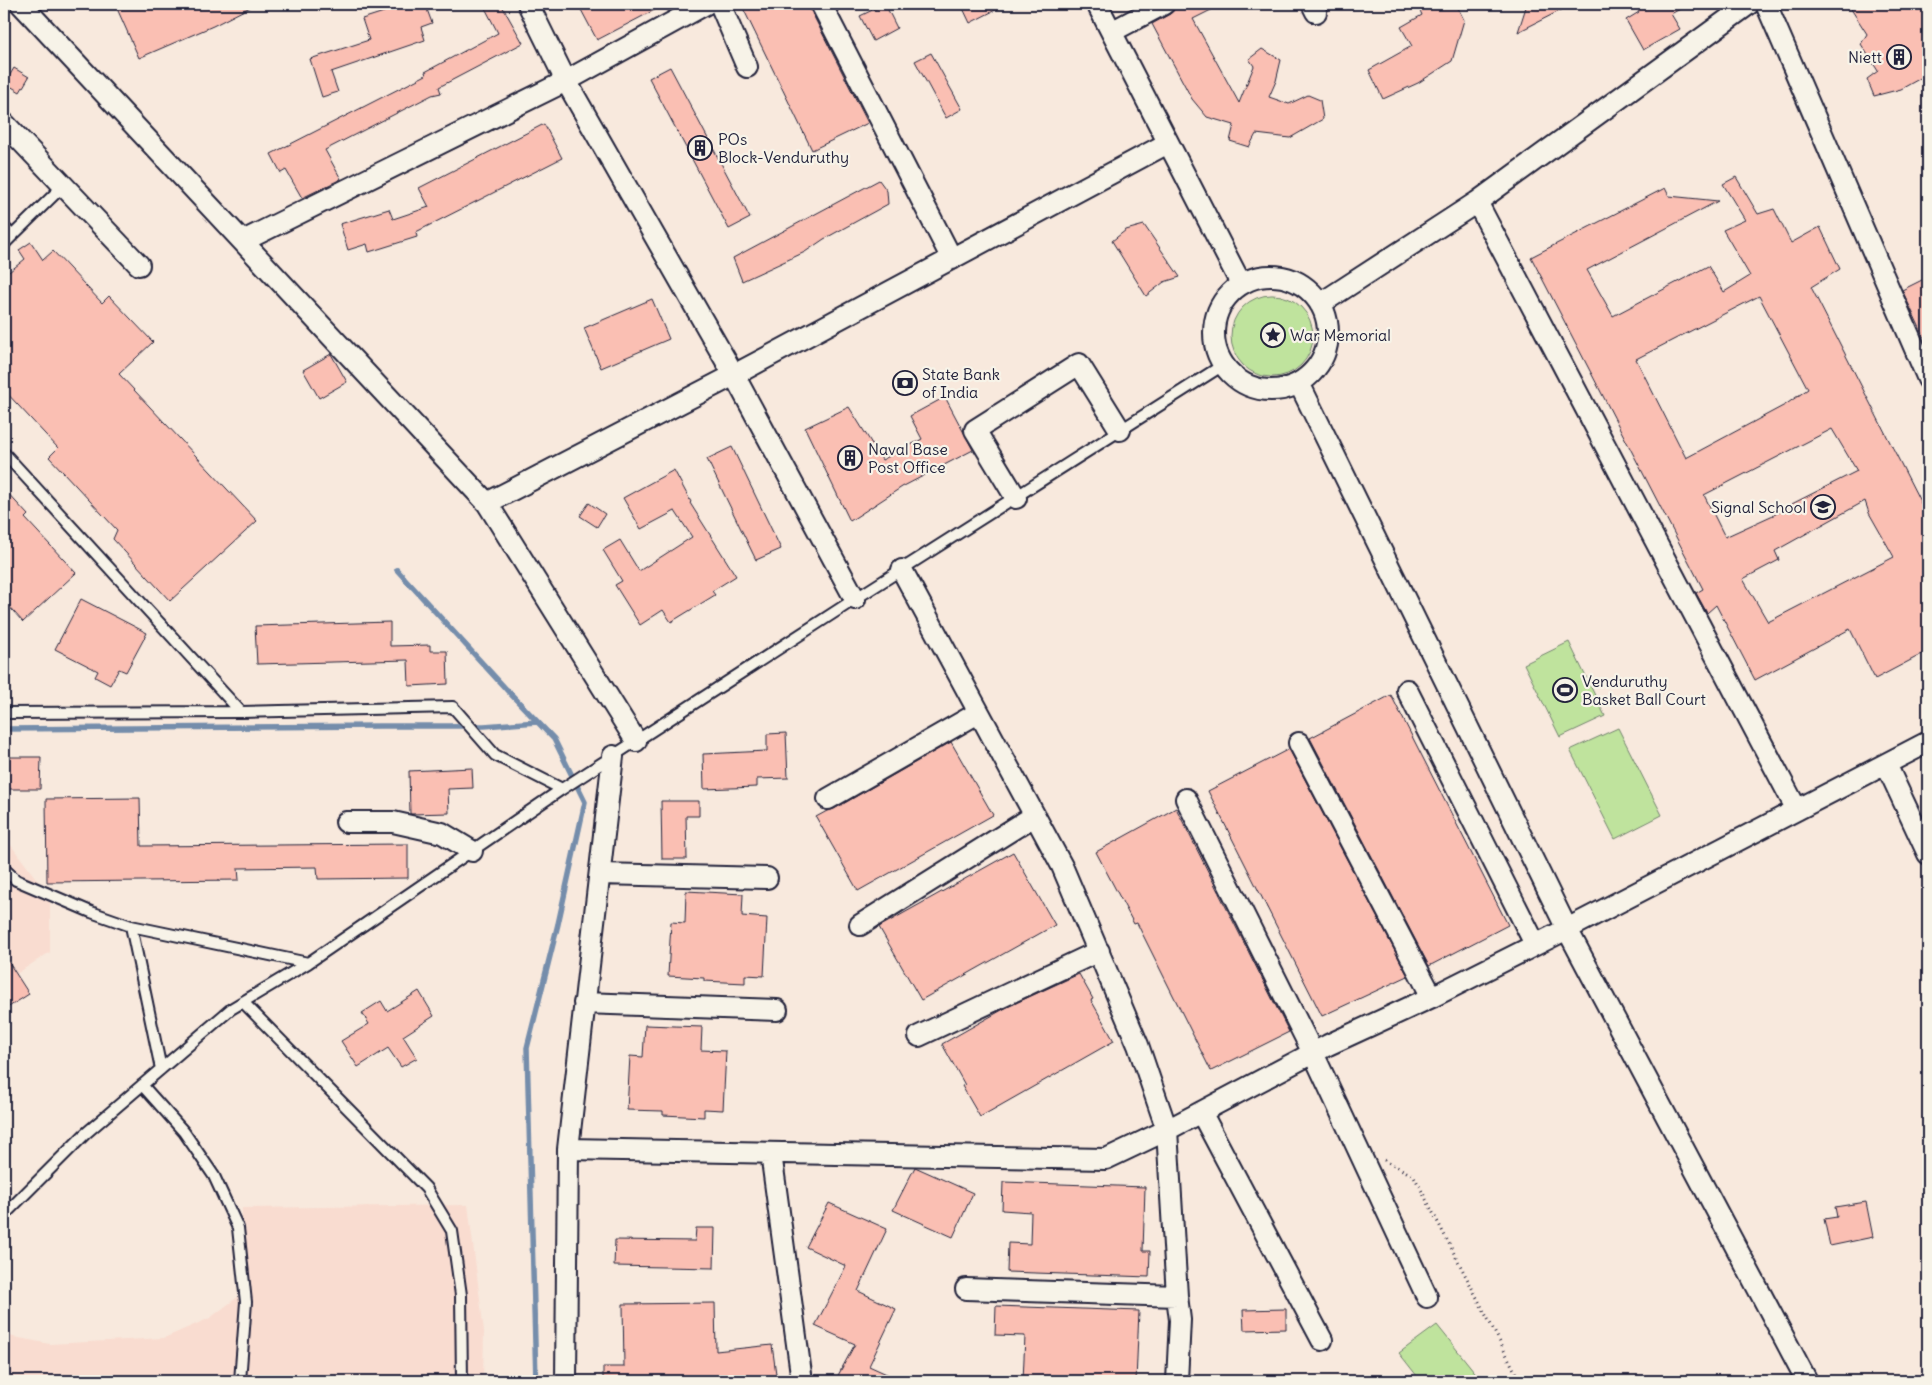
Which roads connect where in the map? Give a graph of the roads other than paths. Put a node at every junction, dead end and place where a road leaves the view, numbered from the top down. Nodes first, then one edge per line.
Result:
1 (21, 4) edge
2 (528, 4) edge
3 (706, 4) edge
4 (720, 4) edge
5 (820, 4) edge
6 (1097, 4) edge
7 (1164, 4) edge
8 (1749, 4) edge
9 (1766, 4) edge
10 (1112, 31) junction
11 (747, 67) dead end
12 (566, 80) junction
13 (4, 123) edge
14 (1168, 143) junction
15 (64, 185) junction
16 (1477, 202) junction
17 (4, 227) edge
18 (12, 236) junction
19 (243, 241) junction
20 (4, 244) edge
21 (952, 259) junction
22 (139, 265) dead end
23 (1241, 284) junction
24 (1320, 304) junction
25 (1223, 365) junction
26 (734, 375) junction
27 (1928, 379) edge
28 (1299, 383) junction
29 (1120, 430) junction
30 (4, 453) edge
31 (1016, 498) junction
32 (487, 502) junction
33 (902, 570) junction
34 (855, 599) junction
35 (1408, 690) dead end
36 (241, 712) junction
37 (4, 713) edge
38 (978, 713) junction
39 (636, 740) junction
40 (1928, 742) edge
41 (1299, 743) dead end
42 (613, 756) junction
43 (1886, 764) junction
44 (566, 787) junction
45 (828, 799) dead end
46 (1186, 799) dead end
47 (1797, 810) junction
48 (1034, 816) junction
49 (346, 822) dead end
50 (472, 851) junction
51 (1928, 854) edge
52 (4, 869) edge
53 (600, 874) junction
54 (767, 878) dead end
55 (860, 924) dead end
56 (131, 926) junction
57 (1567, 928) junction
58 (1535, 944) junction
59 (1098, 951) junction
60 (308, 963) junction
61 (1432, 997) junction
62 (243, 1002) junction
63 (584, 1003) junction
64 (777, 1010) dead end
65 (919, 1036) dead end
66 (1313, 1053) junction
67 (161, 1069) junction
68 (142, 1085) junction
69 (1201, 1112) junction
70 (1167, 1130) junction
71 (568, 1149) junction
72 (771, 1153) junction
73 (4, 1215) edge
74 (966, 1289) dead end
75 (1177, 1296) junction
76 (1427, 1297) dead end
77 (1322, 1340) dead end
78 (240, 1381) edge
79 (462, 1381) edge
80 (566, 1381) edge
81 (802, 1381) edge
82 (1177, 1381) edge
83 (1808, 1381) edge

1 - 19 street
2 - 12 street
3 - 12 street
4 - 11 street
5 - 21 street
6 - 10 street
7 - 10 street
8 - 16 street
9 - 27 street
10 - 14 street
12 - 19 street
12 - 26 street
13 - 15 street
14 - 21 street
14 - 23 street
15 - 18 lane
15 - 22 street
16 - 24 street
16 - 47 street
17 - 18 lane
18 - 20 lane
19 - 32 street
21 - 26 street
23 - 24 street
23 - 25 street
24 - 28 street
25 - 28 street
25 - 29 lane
26 - 32 street
26 - 34 street
28 - 57 street
29 - 31 lane
29 - 31 street
30 - 36 lane
31 - 33 lane
32 - 39 street
33 - 34 lane
33 - 38 street
34 - 39 lane
35 - 58 street
36 - 37 lane
36 - 44 lane
38 - 45 street
38 - 48 street
39 - 42 lane
40 - 43 street
41 - 61 street
42 - 44 lane
42 - 53 street
43 - 47 street
43 - 51 street
44 - 50 lane
46 - 66 street
47 - 57 street
48 - 55 street
48 - 59 street
49 - 50 street
50 - 60 lane
52 - 56 lane
53 - 54 street
53 - 63 street
56 - 60 lane
56 - 67 lane
57 - 58 street
57 - 83 street
58 - 61 street
59 - 65 street
59 - 70 street
60 - 62 lane
61 - 66 street
62 - 67 lane
62 - 79 lane
63 - 64 street
63 - 71 street
66 - 69 street
66 - 76 street
67 - 68 lane
68 - 73 lane
68 - 78 lane
69 - 70 street
69 - 77 street
70 - 72 street
70 - 75 street
71 - 72 street
71 - 80 street
72 - 81 street
74 - 75 street
75 - 82 street

